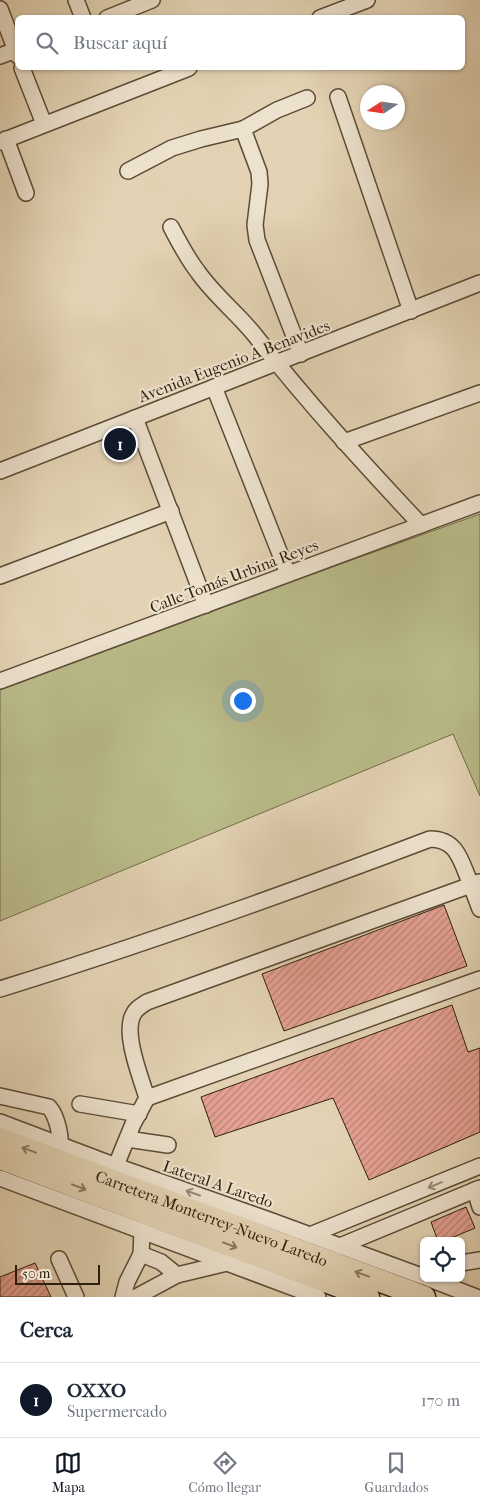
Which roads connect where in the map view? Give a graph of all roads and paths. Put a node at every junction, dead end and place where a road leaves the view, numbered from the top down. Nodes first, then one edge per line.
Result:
1 (76, 0) edge
2 (152, 0) edge
3 (368, 0) edge
4 (0, 9) edge
5 (82, 15) edge
6 (114, 15) edge
7 (328, 15) edge
8 (15, 47) edge
9 (15, 52) edge
10 (0, 56) edge
11 (23, 70) edge
12 (184, 70) edge
13 (338, 97) dead end
14 (307, 98) dead end
15 (44, 124) junction
16 (243, 129) junction
17 (3, 140) edge
18 (128, 171) dead end
19 (26, 193) dead end
20 (171, 227) dead end
21 (480, 283) edge
22 (411, 310) junction
23 (301, 354) junction
24 (276, 364) junction
25 (214, 387) junction
26 (480, 393) edge
27 (134, 418) junction
28 (344, 442) junction
29 (0, 471) edge
30 (480, 503) edge
31 (171, 511) junction
32 (421, 525) junction
33 (288, 574) junction
34 (0, 576) edge
35 (206, 605) junction
36 (0, 682) edge
37 (475, 883) edge
38 (480, 909) edge
39 (480, 979) edge
40 (0, 989) edge
41 (0, 1096) edge
42 (147, 1098) junction
43 (80, 1104) dead end
44 (139, 1114) junction
45 (0, 1122) edge
46 (0, 1139) edge
47 (127, 1140) junction
48 (168, 1145) dead end
49 (59, 1153) junction
50 (0, 1158) edge
51 (480, 1166) edge
52 (113, 1173) junction
53 (0, 1178) edge
54 (477, 1189) edge
55 (480, 1207) edge
56 (142, 1231) junction
57 (310, 1235) junction
58 (340, 1246) junction
59 (141, 1254) junction
60 (59, 1259) dead end
61 (480, 1260) edge
62 (465, 1262) edge
63 (227, 1263) junction
64 (177, 1276) junction
65 (420, 1276) edge
66 (437, 1282) edge
67 (76, 1297) edge
68 (123, 1297) edge
69 (136, 1297) edge
70 (318, 1297) edge
71 (368, 1297) edge
72 (424, 1297) edge
73 (476, 1297) edge

1 - 5 street
2 - 6 street
3 - 7 street
4 - 8 street
9 - 10 street
11 - 15 street
12 - 15 street
13 - 22 street
14 - 16 street
15 - 17 street
16 - 18 street
16 - 23 street
17 - 19 street
20 - 24 street
21 - 22 street, Avenida Eugenio A Benavides
22 - 23 street, Avenida Eugenio A Benavides
23 - 24 street, Avenida Eugenio A Benavides
24 - 25 street, Avenida Eugenio A Benavides
24 - 28 street
25 - 27 street, Avenida Eugenio A Benavides
25 - 33 street
26 - 28 street
27 - 29 street, Avenida Eugenio A Benavides
27 - 31 street
28 - 32 street
30 - 32 street, Calle Tomás Urbina Reyes
31 - 34 street
31 - 35 street
32 - 33 street, Calle Tomás Urbina Reyes
33 - 35 street, Calle Tomás Urbina Reyes
35 - 36 street, Calle Tomás Urbina Reyes
37 - 38 street
37 - 40 street
37 - 42 street
39 - 42 street
41 - 49 street
42 - 44 street
43 - 44 street
44 - 47 street
45 - 49 street
49 -> 46 highway, Carretera Monterrey-Nuevo Laredo
47 - 48 street
47 - 52 street
49 - 52 highway, Carretera Monterrey-Nuevo Laredo
50 -> 71 highway
51 -> 57 street
57 -> 52 street, Lateral A Laredo
72 -> 52 highway, Carretera Monterrey-Nuevo Laredo
53 - 56 street
54 - 55 street
54 - 58 street
56 - 59 street
56 - 63 street
57 - 58 street, Lateral A Laredo
58 - 65 street, Lateral A Laredo
59 - 64 street
59 - 68 street
60 - 67 street
61 - 62 street
63 - 64 street
63 - 70 street
64 - 69 street
66 - 73 street, Lateral A Laredo

